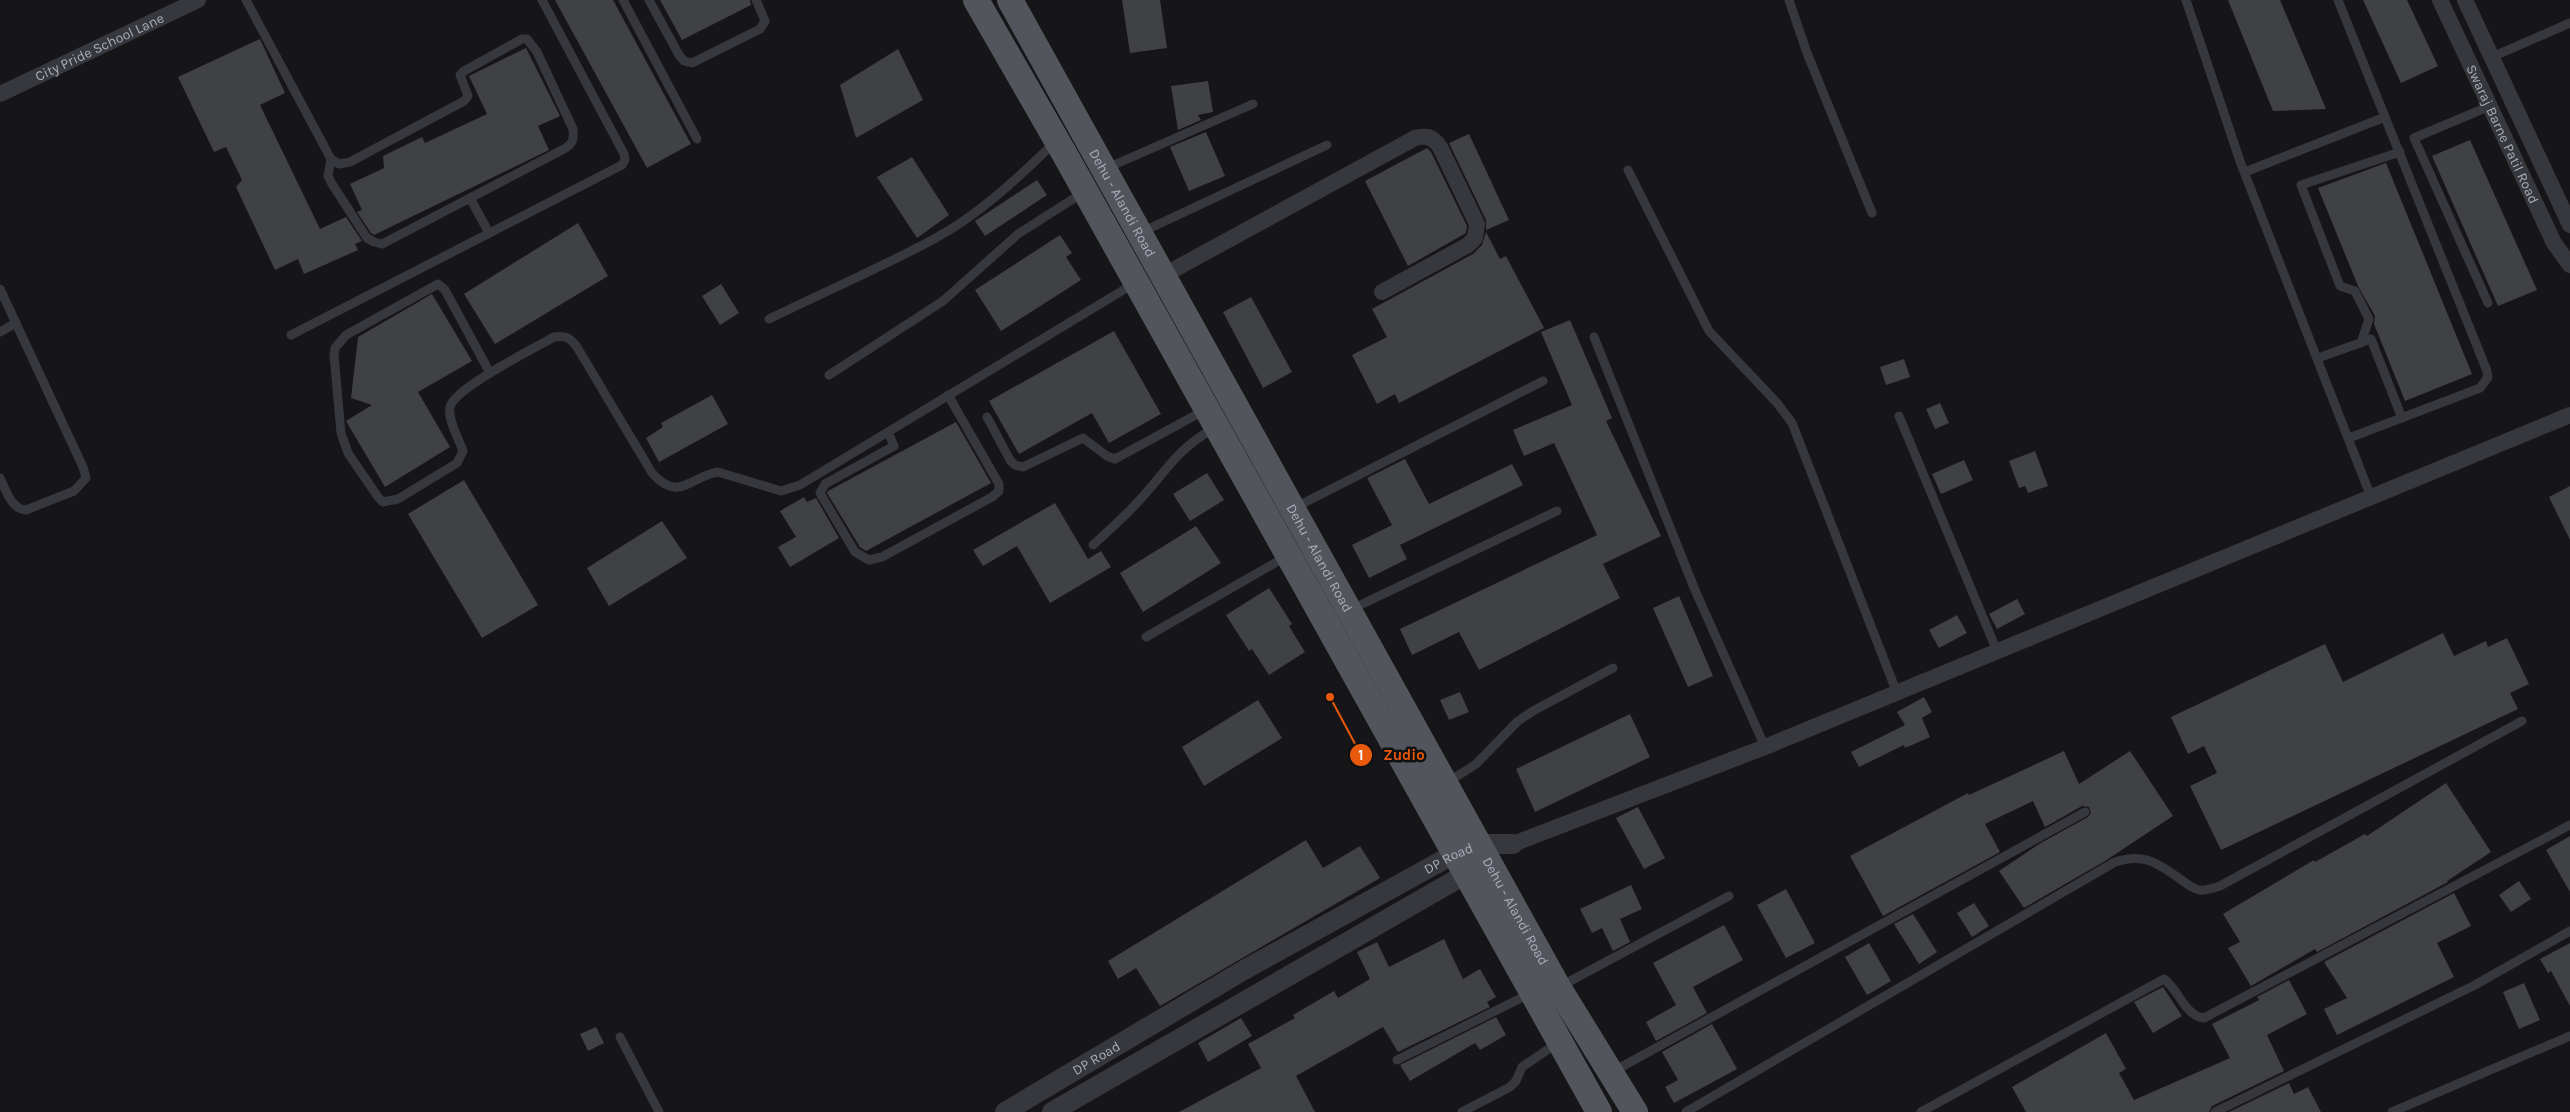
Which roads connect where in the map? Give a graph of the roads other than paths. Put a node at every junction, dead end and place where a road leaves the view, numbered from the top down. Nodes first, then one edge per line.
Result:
1 (198, 0) edge
2 (246, 0) edge
3 (542, 0) edge
4 (623, 0) edge
5 (649, 0) edge
6 (756, 0) edge
7 (976, 0) edge
8 (1010, 0) edge
9 (1789, 0) edge
10 (2186, 0) edge
11 (2338, 0) edge
12 (2440, 0) edge
13 (2465, 0) edge
14 (2570, 23) edge
15 (2492, 57) junction
16 (0, 94) edge
17 (1253, 104) dead end
18 (2490, 106) junction
19 (2385, 117) junction
20 (697, 139) dead end
21 (1057, 140) junction
22 (1327, 145) dead end
23 (2400, 152) junction
24 (331, 159) junction
25 (1105, 169) junction
26 (1628, 170) dead end
27 (2245, 172) junction
28 (1085, 191) junction
29 (470, 198) junction
30 (1872, 213) dead end
31 (2570, 225) edge
32 (489, 233) junction
33 (1140, 233) junction
34 (2570, 265) edge
35 (1164, 275) junction
36 (1136, 282) junction
37 (0, 290) edge
38 (1382, 292) dead end
39 (2488, 303) dead end
40 (769, 319) dead end
41 (16, 323) junction
42 (0, 332) edge
43 (291, 334) dead end
44 (1594, 337) dead end
45 (2361, 343) junction
46 (2318, 358) junction
47 (490, 373) junction
48 (830, 375) dead end
49 (1543, 381) dead end
50 (948, 395) junction
51 (2570, 415) edge
52 (1899, 416) dead end
53 (987, 417) dead end
54 (1211, 418) junction
55 (2402, 418) junction
56 (888, 432) junction
57 (2349, 438) junction
58 (0, 478) edge
59 (2371, 497) junction
60 (1293, 508) junction
61 (1557, 511) dead end
62 (1093, 545) dead end
63 (1288, 555) junction
64 (1349, 610) junction
65 (1146, 637) dead end
66 (1996, 651) junction
67 (1613, 668) dead end
68 (1897, 693) junction
69 (2522, 722) dead end
70 (1765, 747) junction
71 (1445, 784) junction
72 (2084, 812) dead end
73 (2570, 826) edge
74 (1513, 844) joint
75 (1484, 852) junction
76 (1460, 864) junction
77 (1729, 896) dead end
78 (2570, 931) edge
79 (1558, 987) junction
80 (1532, 992) junction
81 (2570, 1036) edge
82 (620, 1038) dead end
83 (1559, 1042) junction
84 (1397, 1060) dead end
85 (1610, 1073) junction
86 (1630, 1104) edge
87 (659, 1112) edge
88 (1005, 1112) edge
89 (1052, 1112) edge
90 (1462, 1112) edge
91 (1601, 1112) edge
92 (1686, 1112) edge
93 (1921, 1112) edge
94 (2215, 1112) edge
95 (2392, 1112) edge

1 - 16 street, City Pride School Lane
2 - 24 lane
3 - 32 lane
4 - 20 lane
5 - 6 lane
7 - 21 main road, Dehu - Alandi Road
8 - 25 main road, Dehu - Alandi Road
9 - 30 lane
10 - 27 lane
11 - 19 lane
12 - 18 street, Swaraj Barne Patil Road
13 - 15 street, Swaraj Barne Patil Road
14 - 15 lane
15 - 31 street, Swaraj Barne Patil Road
17 - 25 lane
18 - 34 street, Swaraj Barne Patil Road
18 - 39 lane
19 - 23 lane
19 - 27 lane
21 - 28 main road, Dehu - Alandi Road
21 - 40 lane
22 - 33 lane
23 - 45 lane
23 - 55 lane
24 - 29 lane
24 - 29 lane
25 - 33 main road, Dehu - Alandi Road
26 - 68 lane
27 - 46 lane
28 - 36 main road, Dehu - Alandi Road
28 - 48 lane
29 - 32 lane
32 - 43 lane
33 - 35 main road, Dehu - Alandi Road
35 - 38 street
35 - 60 main road, Dehu - Alandi Road
36 - 50 lane
36 - 54 main road, Dehu - Alandi Road
37 - 41 lane
41 - 42 lane
41 - 58 lane
44 - 70 lane
45 - 46 lane
45 - 55 lane
46 - 57 lane
47 - 47 lane
47 - 56 lane
49 - 60 lane
50 - 56 lane
50 - 56 lane
51 - 59 street
52 - 66 lane
53 - 54 lane
54 - 62 lane
54 - 63 main road, Dehu - Alandi Road
55 - 57 lane
57 - 59 lane
59 - 66 street
60 - 64 main road, Dehu - Alandi Road
61 - 64 lane
63 - 65 lane
63 - 76 main road, Dehu - Alandi Road
64 - 71 main road, Dehu - Alandi Road
66 - 68 street
67 - 71 lane
68 - 70 street
69 - 92 lane
70 - 74 street
71 - 75 main road, Dehu - Alandi Road
72 - 85 lane
73 - 93 lane
74 - 75 street, DP Road
75 - 76 street, DP Road
75 - 79 main road, Dehu - Alandi Road
76 - 80 main road, Dehu - Alandi Road
76 - 88 street, DP Road
76 - 89 street, DP Road
77 - 79 lane
78 - 94 lane
79 - 85 main road, Dehu - Alandi Road
80 - 83 main road, Dehu - Alandi Road
80 - 84 lane
81 - 95 lane
82 - 87 lane
83 - 90 lane
83 - 91 main road, Dehu - Alandi Road
85 - 86 main road, Dehu - Alandi Road
86 - 91 main road

